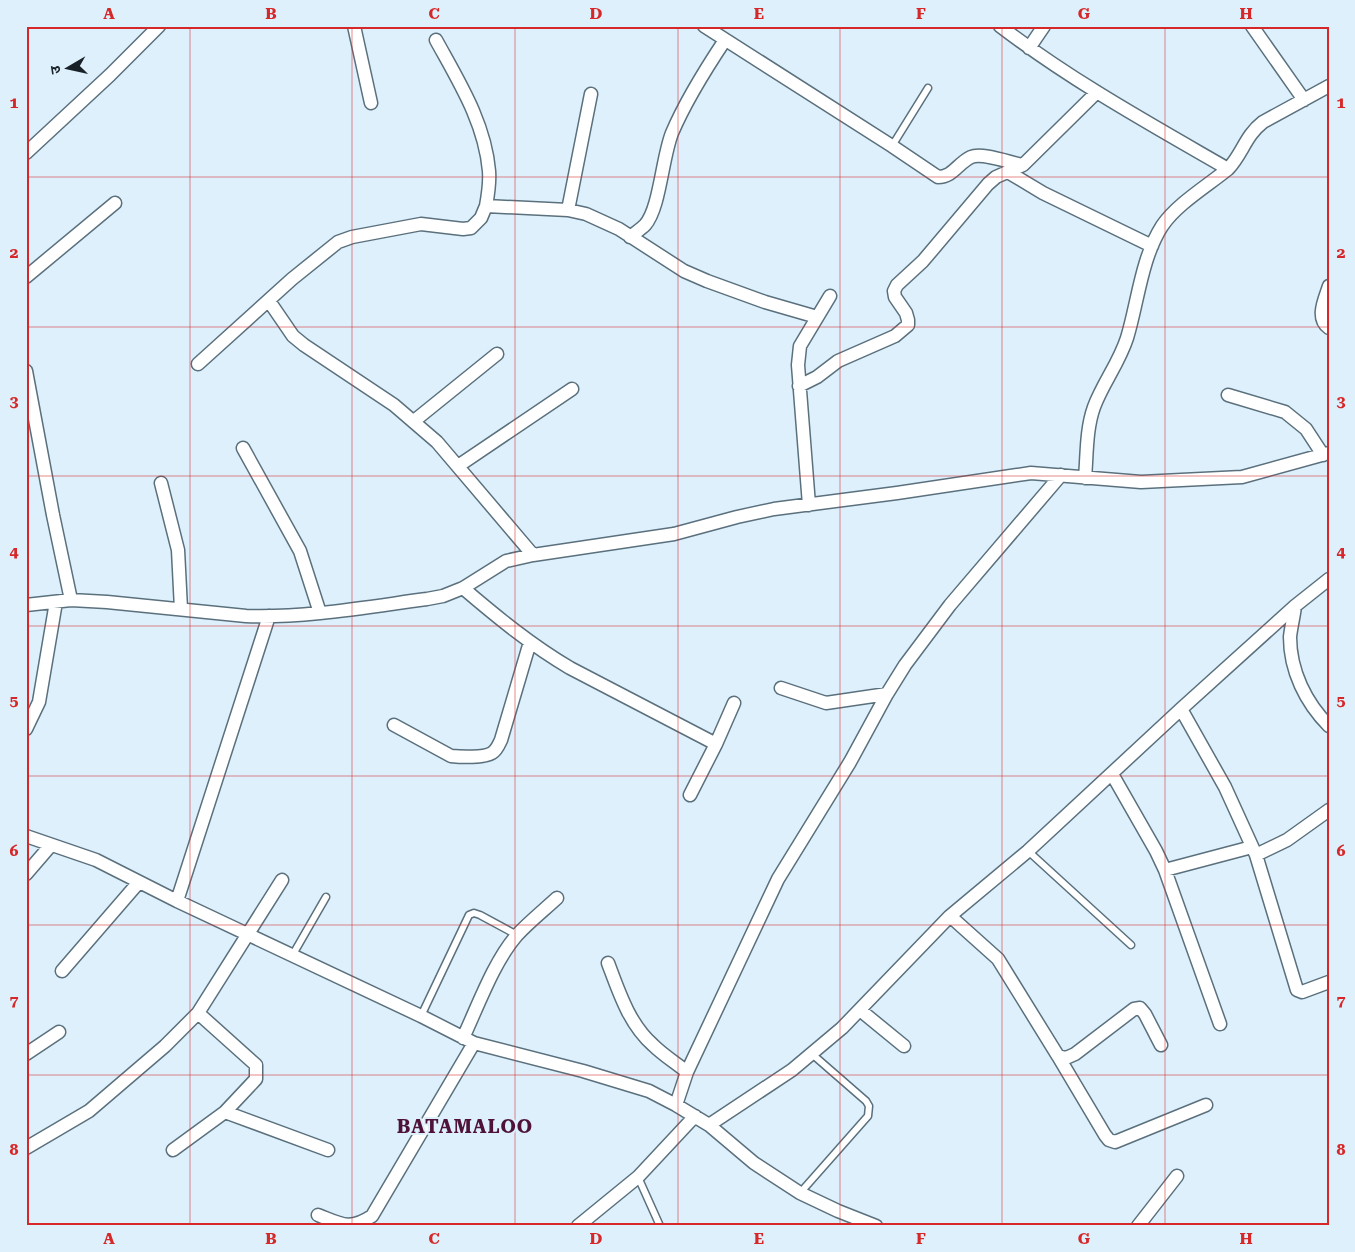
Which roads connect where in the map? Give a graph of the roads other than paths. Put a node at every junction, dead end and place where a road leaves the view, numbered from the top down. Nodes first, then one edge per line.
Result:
1 (159, 26) edge
2 (354, 26) edge
3 (704, 26) edge
4 (1000, 26) edge
5 (1044, 26) edge
6 (1252, 26) edge
7 (436, 40) dead end
8 (725, 40) junction
9 (1029, 48) junction
10 (1329, 86) edge
11 (928, 88) dead end
12 (1096, 93) junction
13 (591, 94) dead end
14 (1304, 100) junction
15 (371, 103) dead end
16 (892, 146) junction
17 (26, 153) edge
18 (1023, 165) junction
19 (1228, 169) junction
20 (1008, 172) junction
21 (115, 203) dead end
22 (486, 206) junction
23 (568, 210) junction
24 (630, 237) junction
25 (1152, 246) junction
26 (26, 277) edge
27 (1329, 286) edge
28 (830, 296) dead end
29 (268, 301) junction
30 (818, 317) junction
31 (1329, 328) edge
32 (497, 354) dead end
33 (198, 364) dead end
34 (26, 371) edge
35 (799, 386) junction
36 (572, 390) dead end
37 (1228, 395) dead end
38 (414, 421) junction
39 (243, 448) dead end
40 (1326, 454) edge
41 (458, 466) junction
42 (1061, 475) junction
43 (1085, 478) junction
44 (161, 483) dead end
45 (809, 505) junction
46 (532, 555) junction
47 (1329, 579) edge
48 (463, 588) junction
49 (71, 600) junction
50 (56, 602) junction
51 (26, 606) edge
52 (1295, 606) junction
53 (181, 609) junction
54 (320, 612) junction
55 (269, 616) junction
56 (530, 642) junction
57 (781, 688) dead end
58 (887, 694) junction
59 (734, 703) dead end
60 (1181, 709) junction
61 (394, 725) dead end
62 (1329, 726) edge
63 (26, 730) edge
64 (716, 744) junction
65 (1112, 774) junction
66 (690, 795) dead end
67 (1329, 810) edge
68 (26, 836) edge
69 (51, 845) junction
70 (1028, 851) junction
71 (1254, 851) junction
72 (1165, 870) junction
73 (26, 874) edge
74 (282, 880) dead end
75 (139, 882) junction
76 (326, 897) dead end
77 (557, 898) dead end
78 (176, 901) junction
79 (950, 916) junction
80 (247, 935) junction
81 (517, 935) junction
82 (1131, 945) dead end
83 (292, 956) junction
84 (608, 963) dead end
85 (62, 971) dead end
86 (1329, 982) edge
87 (860, 1010) junction
88 (198, 1013) junction
89 (421, 1016) junction
90 (1220, 1024) dead end
91 (59, 1032) dead end
92 (468, 1040) junction
93 (1161, 1045) dead end
94 (904, 1046) dead end
95 (26, 1054) edge
96 (812, 1054) junction
97 (1058, 1056) junction
98 (687, 1072) junction
99 (676, 1104) junction
100 (1206, 1105) dead end
101 (225, 1112) junction
102 (695, 1116) junction
103 (709, 1125) junction
104 (26, 1148) edge
105 (173, 1150) dead end
106 (328, 1150) dead end
107 (1177, 1176) dead end
108 (638, 1177) junction
109 (800, 1193) junction
110 (318, 1215) dead end
111 (578, 1226) edge
112 (660, 1226) edge
113 (876, 1226) edge
114 (1138, 1226) edge

1 - 17 street
2 - 15 street
3 - 8 street
4 - 9 street
5 - 9 street
6 - 14 street
7 - 22 street
8 - 16 street
8 - 24 street
9 - 12 street
10 - 14 street
11 - 16 lane
12 - 18 street
12 - 19 street
13 - 23 street
14 - 19 street
16 - 18 street
18 - 20 street
19 - 25 street
20 - 25 street
20 - 35 street
21 - 26 street
22 - 23 street
22 - 29 street
23 - 24 street
24 - 30 street
25 - 43 street
27 - 31 street
28 - 30 street
29 - 33 street
29 - 38 street
30 - 35 street
32 - 38 street
34 - 49 street
35 - 45 street
36 - 41 street
37 - 40 street
38 - 41 street
39 - 54 street
40 - 43 street
41 - 46 street
42 - 43 street
42 - 45 street
42 - 58 street
44 - 53 street
45 - 46 street
46 - 48 street
47 - 52 street
48 - 54 street
48 - 56 street
49 - 50 street
49 - 53 street
50 - 51 street
50 - 63 street
52 - 60 street
52 - 62 street
53 - 55 street
54 - 55 street
55 - 78 street
56 - 61 street
56 - 64 street
57 - 58 street
58 - 98 street
59 - 64 street
60 - 65 street
60 - 71 street
64 - 66 street
65 - 70 street
65 - 72 street
67 - 71 street
68 - 69 street
69 - 73 street
69 - 75 street
70 - 79 street
70 - 82 lane
71 - 72 street
71 - 86 street
72 - 90 street
74 - 80 street
75 - 78 street
75 - 85 street
76 - 83 lane
77 - 81 street
78 - 80 street
79 - 87 street
79 - 97 street
80 - 83 street
80 - 88 street
81 - 89 lane
81 - 92 street
83 - 89 street
84 - 98 street
87 - 94 street
87 - 96 street
88 - 101 street
88 - 104 street
89 - 92 street
91 - 95 street
92 - 99 street
92 - 110 street
93 - 97 street
96 - 103 street
96 - 109 lane
97 - 100 street
98 - 99 street
99 - 102 street
101 - 105 street
101 - 106 street
102 - 103 street
102 - 108 street
103 - 109 street
107 - 114 street
108 - 111 street
108 - 112 lane
109 - 113 street

